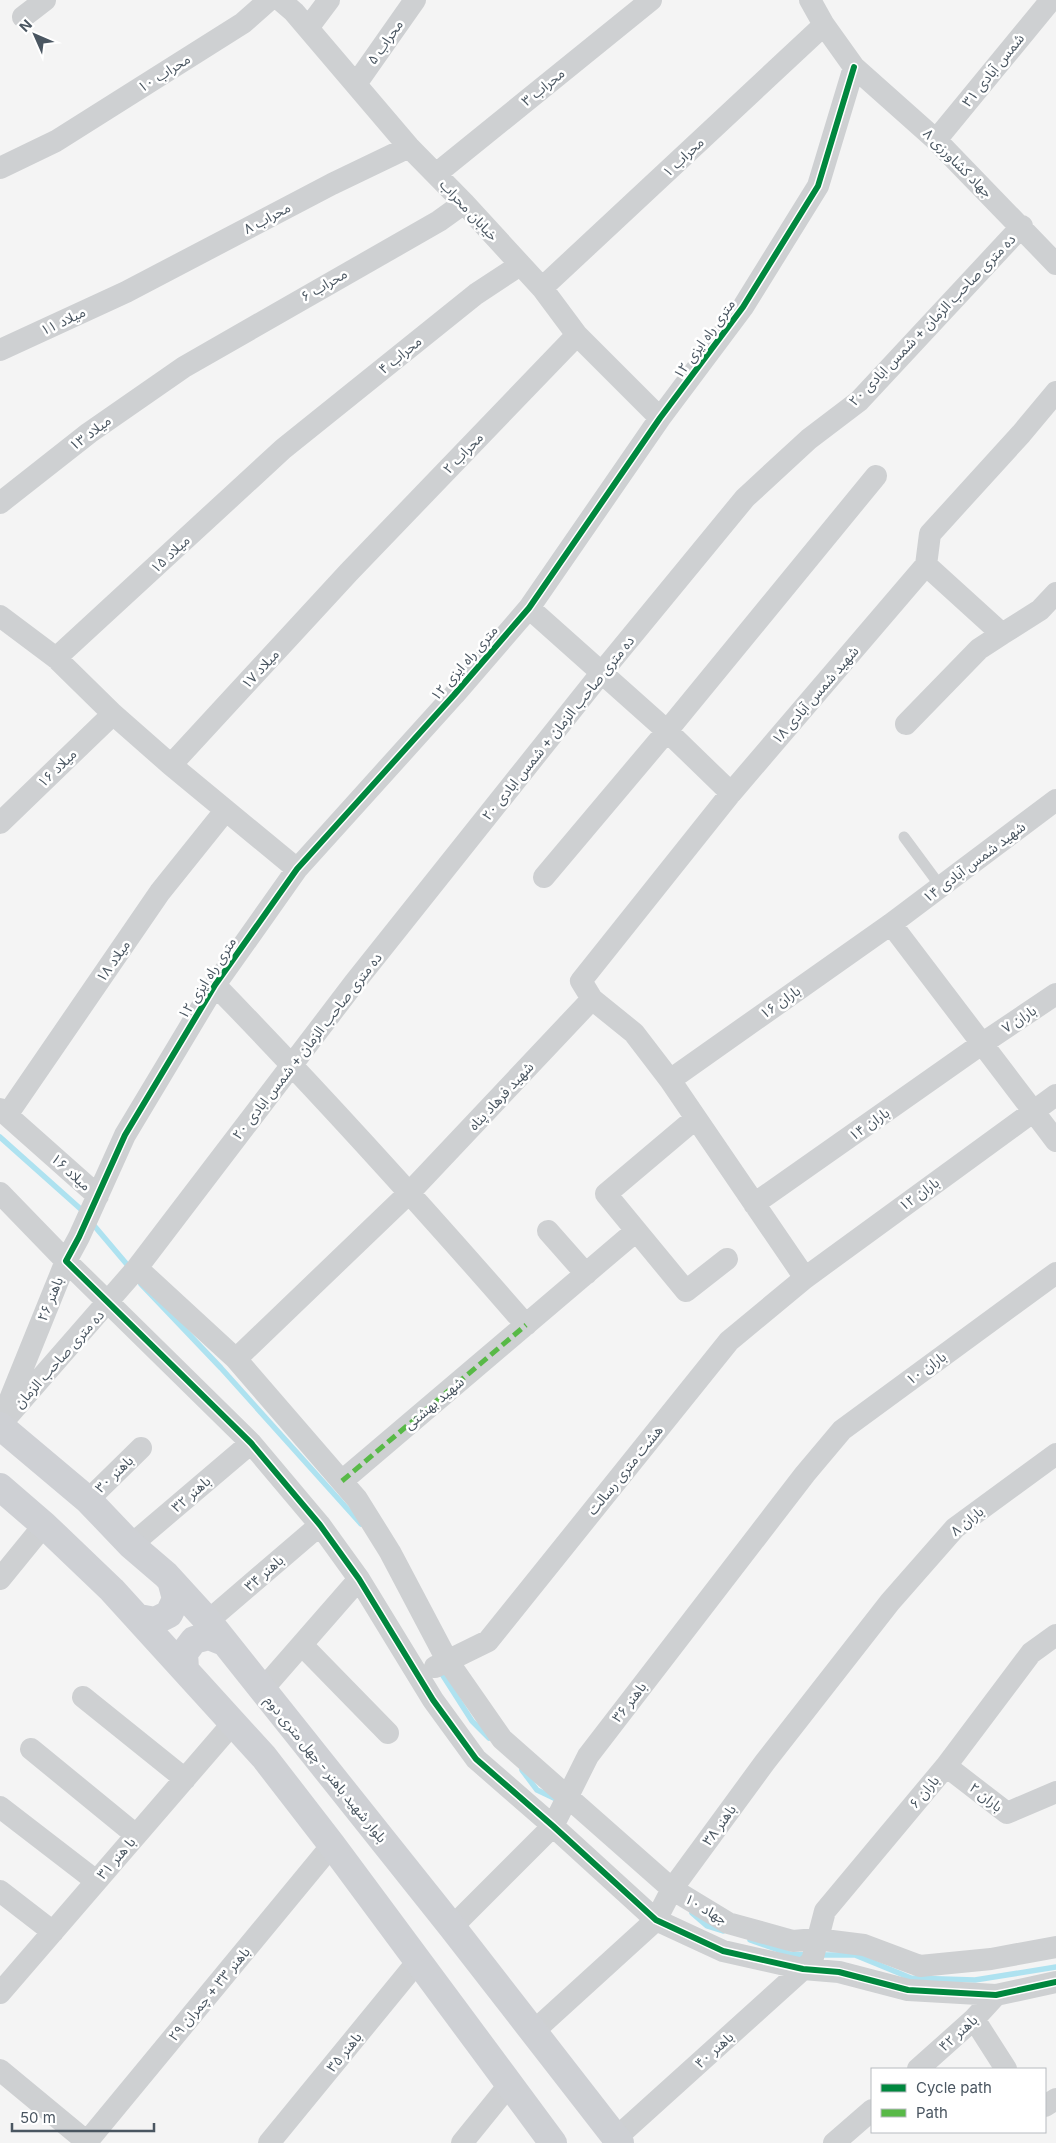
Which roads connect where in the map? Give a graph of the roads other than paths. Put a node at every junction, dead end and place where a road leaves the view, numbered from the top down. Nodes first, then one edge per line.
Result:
1 (45, 0) edge
2 (269, 0) edge
3 (280, 0) edge
4 (330, 0) edge
5 (415, 0) edge
6 (650, 0) edge
7 (810, 0) edge
8 (830, 0) edge
9 (1051, 0) edge
10 (23, 17) dead end
11 (824, 25) junction
12 (308, 28) junction
13 (854, 67) junction
14 (356, 84) junction
15 (936, 140) junction
16 (409, 147) junction
17 (0, 168) edge
18 (436, 174) junction
19 (464, 203) junction
20 (1022, 226) junction
21 (1056, 264) edge
22 (520, 265) junction
23 (542, 288) junction
24 (126, 292) joint
25 (577, 334) junction
26 (0, 350) edge
27 (184, 367) joint
28 (1056, 392) edge
29 (660, 418) junction
30 (283, 449) joint
31 (876, 476) dead end
32 (0, 503) edge
33 (926, 566) junction
34 (348, 572) joint
35 (1056, 593) edge
36 (529, 608) junction
37 (0, 616) edge
38 (1002, 634) junction
39 (56, 658) junction
40 (602, 672) junction
41 (113, 714) junction
42 (906, 724) dead end
43 (666, 731) junction
44 (171, 765) junction
45 (731, 793) junction
46 (1056, 800) edge
47 (226, 811) junction
48 (0, 823) edge
49 (904, 837) dead end
50 (297, 869) junction
51 (544, 877) dead end
52 (941, 887) junction
53 (890, 924) junction
54 (215, 985) junction
55 (1056, 994) edge
56 (592, 1000) junction
57 (983, 1043) junction
58 (292, 1064) junction
59 (670, 1080) junction
60 (1056, 1095) edge
61 (1034, 1111) junction
62 (3, 1112) edge
63 (696, 1118) junction
64 (1056, 1142) edge
65 (410, 1192) junction
66 (0, 1193) edge
67 (96, 1200) junction
68 (754, 1204) junction
69 (548, 1231) dead end
70 (636, 1231) junction
71 (727, 1260) dead end
72 (66, 1261) junction
73 (137, 1268) junction
74 (1056, 1273) edge
75 (586, 1274) junction
76 (805, 1278) junction
77 (108, 1304) junction
78 (526, 1325) junction
79 (236, 1359) junction
80 (0, 1425) edge
81 (251, 1443) junction
82 (141, 1448) dead end
83 (1056, 1454) edge
84 (805, 1474) joint
85 (342, 1481) junction
86 (0, 1487) edge
87 (88, 1500) junction
88 (320, 1525) junction
89 (44, 1526) junction
90 (131, 1545) junction
91 (0, 1579) edge
92 (358, 1579) junction
93 (172, 1584) junction
94 (890, 1602) joint
95 (139, 1618) junction
96 (216, 1632) junction
97 (1056, 1635) edge
98 (302, 1645) junction
99 (447, 1660) junction
100 (185, 1669) junction
101 (419, 1677) junction
102 (262, 1690) junction
103 (83, 1697) dead end
104 (233, 1723) junction
105 (388, 1733) dead end
106 (31, 1749) dead end
107 (946, 1766) junction
108 (185, 1779) junction
109 (1056, 1792) edge
110 (566, 1796) junction
111 (0, 1807) edge
112 (553, 1826) junction
113 (136, 1835) junction
114 (332, 1845) junction
115 (96, 1882) junction
116 (672, 1889) junction
117 (0, 1891) edge
118 (656, 1920) junction
119 (452, 1927) junction
120 (53, 1932) junction
121 (1056, 1947) edge
122 (812, 1954) junction
123 (418, 1961) junction
124 (1056, 1982) edge
125 (3, 1983) edge
126 (996, 1995) junction
127 (974, 2019) junction
128 (533, 2032) junction
129 (919, 2068) edge
130 (1005, 2068) edge
131 (5, 2083) edge
132 (509, 2085) junction
133 (871, 2111) edge
134 (618, 2141) edge
135 (86, 2143) edge
136 (269, 2143) edge
137 (462, 2143) edge
138 (553, 2143) edge
139 (834, 2143) edge

1 - 10 street
2 - 17 street, محراب ۱۰
3 - 12 street, خیابان محراب
4 - 12 street
5 - 14 street, محراب ۵
6 - 18 street, محراب ۳
7 - 11 street, جهاد کشاورزی ۸
8 - 11 street
9 - 15 street, شمس آبادی ۳۱
11 - 13 street, جهاد کشاورزی ۸
11 - 23 street, محراب ۱
12 - 14 street, خیابان محراب
13 - 15 street, جهاد کشاورزی ۸
13 - 29 street, ۱۲ متری راه ایزی
14 - 16 street, خیابان محراب
15 - 20 street, جهاد کشاورزی ۸
16 - 18 street, خیابان محراب
16 - 24 street, محراب ۸
18 - 19 street, خیابان محراب
19 - 22 street, خیابان محراب
19 - 27 street, محراب ۶
20 - 21 street, جهاد کشاورزی ۸
20 - 40 street, ده متری صاحب الزمان + شمس ابادی ۲۰
22 - 23 street, خیابان محراب
22 - 30 street, محراب ۴
23 - 25 street, خیابان محراب
24 - 26 street, میلاد ۱۱
25 - 29 street, خیابان محراب
25 - 34 street, محراب ۲
27 - 32 street, میلاد ۱۳
28 - 33 street
29 - 36 street, ۱۲ متری راه ایزی
30 - 39 street, میلاد ۱۵
31 - 43 street
33 - 38 street
33 - 45 street, شهید شمس آبادی ۱۸
34 - 44 street, میلاد ۱۷
35 - 38 street
36 - 40 street
36 - 50 street, ۱۲ متری راه ایزی
37 - 39 street
38 - 42 street
39 - 41 street
40 - 43 street
40 - 58 street, ده متری صاحب الزمان + شمس ابادی ۲۰
41 - 44 street
41 - 48 street, میلاد ۱۶
43 - 45 street
43 - 51 street
44 - 47 street
45 - 56 street, شهید شمس آبادی ۱۸
46 - 52 street, شهید شمس آبادی ۱۴
47 - 50 street
47 - 62 street, میلاد ۱۸
49 - 52 lane
50 - 54 street, ۱۲ متری راه ایزی
52 - 53 street, شهید شمس آبادی ۱۴
53 - 57 street
53 - 59 street, باران ۱۶
54 - 58 street
54 - 67 street, ۱۲ متری راه ایزی
55 - 57 street, باران ۷
56 - 59 street
56 - 65 street, شهید فرهاد پناه
57 - 61 street
57 - 68 street, باران ۱۴
58 - 65 street
58 - 73 street, ده متری صاحب الزمان + شمس ابادی ۲۰
59 - 63 street
60 - 61 street, باران ۱۲
61 - 64 street
61 - 76 street, باران ۱۲
62 - 67 street, میلاد ۱۶
63 - 68 street
63 - 70 street
65 - 78 street
65 - 79 street, شهید فرهاد پناه
66 - 72 street, باهنر ۲۶
67 - 72 street, ۱۲ متری راه ایزی
68 - 76 street
69 - 75 street
70 - 71 street
70 - 75 street, شهید بهشتی
72 - 77 street
72 - 80 street, باهنر ۲۶
73 - 77 street, ده متری صاحب الزمان
73 - 79 street, جهاد ۱۰
74 - 84 street, باران ۱۰
75 - 78 street, شهید بهشتی
76 - 99 street, هشت متری رسالت
77 - 80 street, ده متری صاحب الزمان
77 - 81 street
78 - 85 street, شهید بهشتی
79 - 85 street, جهاد ۱۰
80 - 87 street, بلوار شهید باهنر - چهل متری دوم
81 - 88 street
81 - 90 street, باهنر ۳۲
82 - 87 street, باهنر ۳۰
83 - 94 street, باران ۸
84 - 110 street, باهنر ۳۶
85 - 99 street, جهاد ۱۰
86 - 89 street
87 - 90 street, بلوار شهید باهنر - چهل متری دوم
88 - 92 street
88 - 96 street, باهنر ۳۴
89 - 91 street
89 - 95 street
90 - 93 street, بلوار شهید باهنر - چهل متری دوم
92 - 98 street
92 - 101 street
93 - 95 street
93 - 96 street, بلوار شهید باهنر - چهل متری دوم
94 - 116 street, باهنر ۳۸
95 - 100 street
96 - 100 street
96 - 102 street, بلوار شهید باهنر - چهل متری دوم
97 - 107 street, باران ۶
98 - 102 street
98 - 105 street
99 - 101 street, هشت متری رسالت
99 - 110 street, جهاد ۱۰
100 - 104 street
101 - 112 street
102 - 119 street, بلوار شهید باهنر - چهل متری دوم
103 - 108 street
104 - 108 street, با هنر ۳۱
104 - 114 street
106 - 113 street
107 - 109 street, باران ۲
107 - 122 street, باران ۶
108 - 113 street, با هنر ۳۱
110 - 112 street, باهنر ۳۶
110 - 116 street, جهاد ۱۰
111 - 115 street
112 - 118 street
112 - 119 street, باهنر ۳۶
113 - 115 street, با هنر ۳۱
114 - 123 street
114 - 135 street, باهنر ۳۳ + چمران ۲۹
115 - 120 street, با هنر ۳۱
116 - 118 street, باهنر ۳۸
116 - 122 street, جهاد ۱۰
117 - 120 street
118 - 122 street
118 - 128 street, باهنر ۳۸
119 - 128 street, بلوار شهید باهنر - چهل متری دوم
120 - 125 street, با هنر ۳۱
121 - 122 street, جهاد ۱۰
122 - 126 street
122 - 134 street, باهنر ۴۰
123 - 132 street
123 - 136 street, باهنر ۳۵
124 - 126 street
126 - 127 street, باهنر ۴۲
127 - 129 street, باهنر ۴۲
127 - 130 street
128 - 134 street, بلوار شهید باهنر - چهل متری دوم
131 - 135 street
132 - 137 street
132 - 138 street
133 - 139 street

